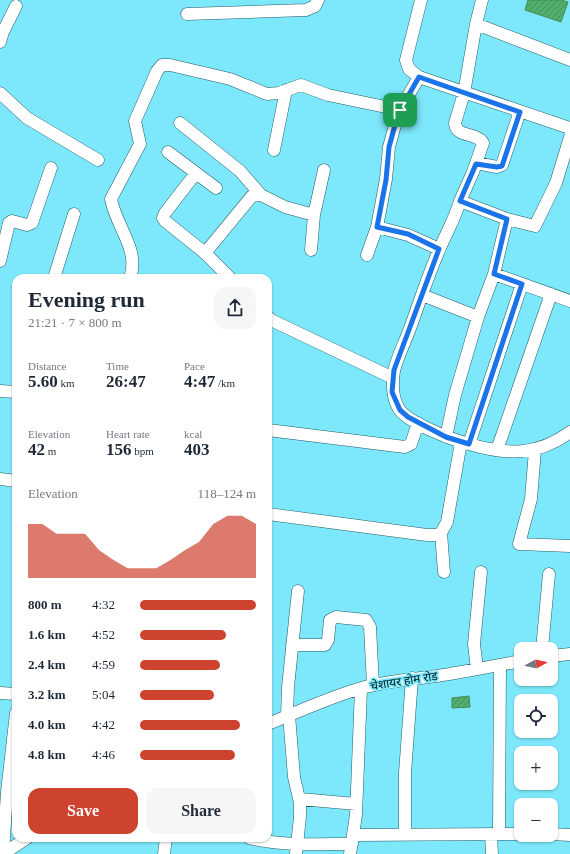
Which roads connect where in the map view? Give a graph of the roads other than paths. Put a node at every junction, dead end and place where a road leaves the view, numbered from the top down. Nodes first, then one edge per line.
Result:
1 (318, 0) edge
2 (421, 0) edge
3 (482, 0) edge
4 (16, 6) dead end
5 (187, 14) dead end
6 (476, 24) junction
7 (0, 42) edge
8 (570, 60) edge
9 (419, 77) junction
10 (286, 90) junction
11 (0, 92) edge
12 (464, 93) junction
13 (400, 110) junction
14 (520, 112) junction
15 (180, 123) dead end
16 (570, 128) edge
17 (570, 137) edge
18 (274, 150) dead end
19 (168, 152) dead end
20 (98, 160) dead end
21 (476, 164) junction
22 (51, 168) dead end
23 (324, 170) dead end
24 (196, 173) junction
25 (216, 188) dead end
26 (261, 195) junction
27 (460, 201) junction
28 (74, 214) dead end
29 (314, 215) junction
30 (507, 219) junction
31 (377, 227) junction
32 (439, 249) junction
33 (311, 250) dead end
34 (205, 253) junction
35 (367, 255) dead end
36 (0, 261) edge
37 (55, 274) edge
38 (132, 274) edge
39 (226, 274) edge
40 (494, 274) junction
41 (522, 284) junction
42 (551, 294) junction
43 (422, 295) junction
44 (570, 301) edge
45 (478, 317) junction
46 (272, 323) edge
47 (394, 378) junction
48 (0, 391) edge
49 (12, 392) edge
50 (418, 423) junction
51 (272, 430) edge
52 (570, 432) edge
53 (446, 437) junction
54 (465, 443) junction
55 (497, 450) junction
56 (535, 450) junction
57 (0, 479) edge
58 (12, 480) edge
59 (272, 515) edge
60 (441, 533) junction
61 (570, 546) edge
62 (444, 572) dead end
63 (481, 572) dead end
64 (549, 574) dead end
65 (298, 591) dead end
66 (543, 642) edge
67 (292, 645) junction
68 (570, 654) edge
69 (558, 655) edge
70 (514, 663) edge
71 (500, 665) junction
72 (477, 669) junction
73 (412, 678) junction
74 (367, 687) junction
75 (0, 693) edge
76 (12, 694) edge
77 (288, 716) junction
78 (272, 722) edge
79 (12, 750) edge
80 (300, 799) junction
81 (356, 804) junction
82 (405, 834) junction
83 (495, 834) junction
84 (514, 834) edge
85 (558, 834) edge
86 (570, 835) edge
87 (21, 842) edge
88 (166, 842) edge
89 (267, 842) edge
90 (352, 844) edge
91 (296, 848) edge
92 (3, 854) edge
93 (164, 854) edge
94 (492, 854) edge

1 - 5 street
2 - 9 street
3 - 6 street
4 - 7 street
6 - 8 street
6 - 12 street
9 - 12 street
9 - 13 street
10 - 13 street
10 - 18 street
10 - 38 street
11 - 20 street
12 - 14 street
12 - 21 street
13 - 31 street
14 - 16 street
14 - 21 street
15 - 26 street
17 - 30 street
19 - 24 street
21 - 27 street
22 - 36 street
23 - 29 street
24 - 25 street
24 - 34 street
26 - 29 street
26 - 34 street
27 - 30 street
27 - 32 street
28 - 37 street
29 - 33 street
30 - 40 street
31 - 32 street
31 - 35 street
32 - 43 street
34 - 39 street
40 - 41 street
40 - 45 street
41 - 42 street
41 - 54 street
42 - 44 street
42 - 55 street
43 - 45 street
43 - 47 street
45 - 53 street
46 - 47 street
47 - 50 street
48 - 49 street
50 - 51 street
50 - 53 street
52 - 56 street
53 - 54 street
54 - 55 street
54 - 60 street
55 - 56 street
56 - 61 street
57 - 58 street
59 - 60 street
60 - 62 street
63 - 72 street
64 - 66 street
65 - 67 street
67 - 74 street
67 - 77 street
68 - 69 street
70 - 71 street, चेशायर होम रोड
71 - 72 street, चेशायर होम रोड
71 - 83 street
72 - 73 street, चेशायर होम रोड
73 - 74 street, चेशायर होम रोड
73 - 82 street
74 - 77 street, चेशायर होम रोड
74 - 81 street
75 - 76 street
77 - 78 street, चेशायर होम रोड
77 - 80 street
79 - 92 street
80 - 81 street
80 - 91 street
81 - 90 street
82 - 83 street
82 - 90 street
83 - 84 street
83 - 94 street
85 - 86 street
87 - 92 street
88 - 93 street
89 - 91 street
90 - 91 street

